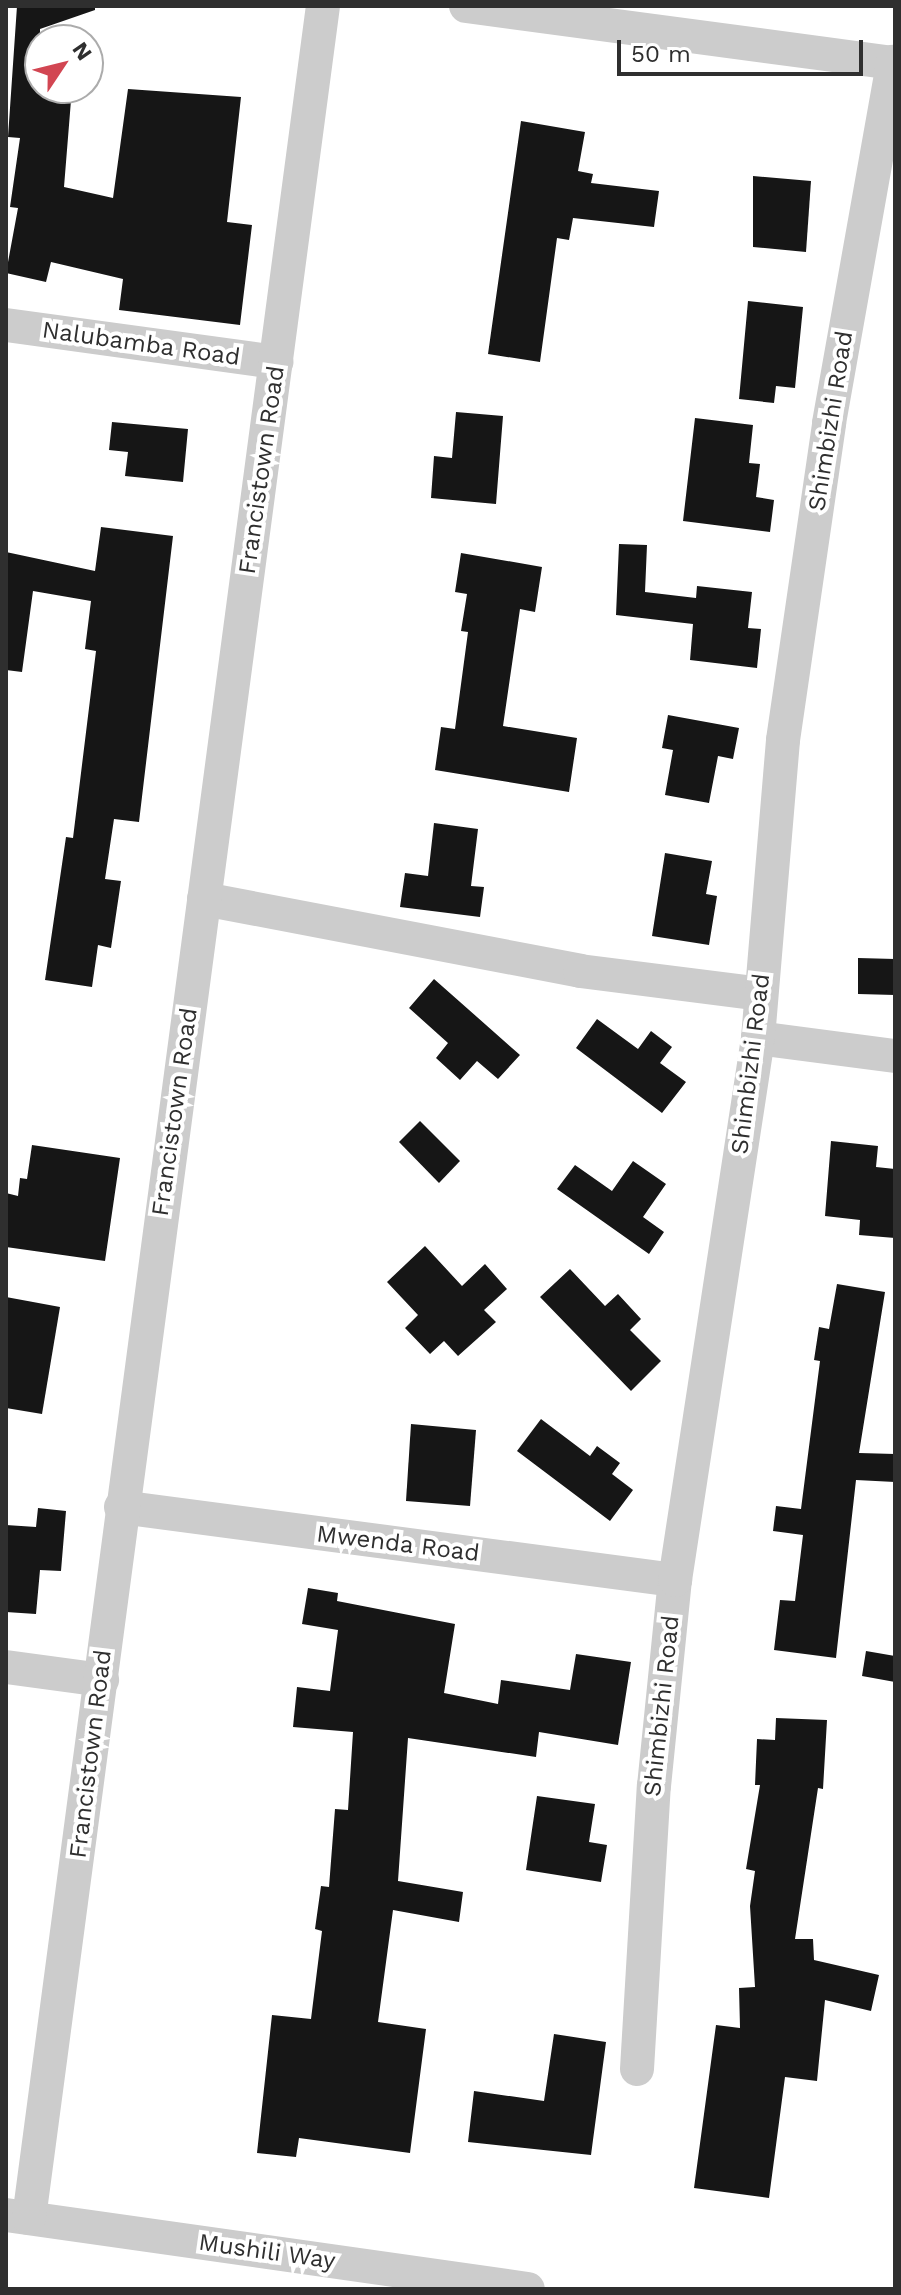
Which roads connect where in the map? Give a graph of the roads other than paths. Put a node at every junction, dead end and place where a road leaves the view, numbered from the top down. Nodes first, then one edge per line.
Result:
1 (323, 6) edge
2 (466, 6) edge
3 (894, 62) edge
4 (6, 325) edge
5 (276, 362) junction
6 (204, 899) junction
7 (761, 994) junction
8 (758, 1038) junction
9 (895, 1056) edge
10 (121, 1507) junction
11 (675, 1580) junction
12 (6, 1667) edge
13 (102, 1680) junction
14 (637, 2069) dead end
15 (18, 2216) edge
16 (528, 2289) edge

1 - 5 street, Francistown Road
2 - 3 street
3 - 7 street, Shimbizhi Road
4 - 5 street, Nalubamba Road
5 - 6 street, Francistown Road
6 - 7 street
6 - 10 street, Francistown Road
7 - 8 street, Shimbizhi Road
8 - 9 street
8 - 11 street, Shimbizhi Road
10 - 11 street, Mwenda Road
10 - 13 street, Francistown Road
11 - 14 street, Shimbizhi Road
12 - 13 street
13 - 15 street, Francistown Road
15 - 16 street, Mushili Way

